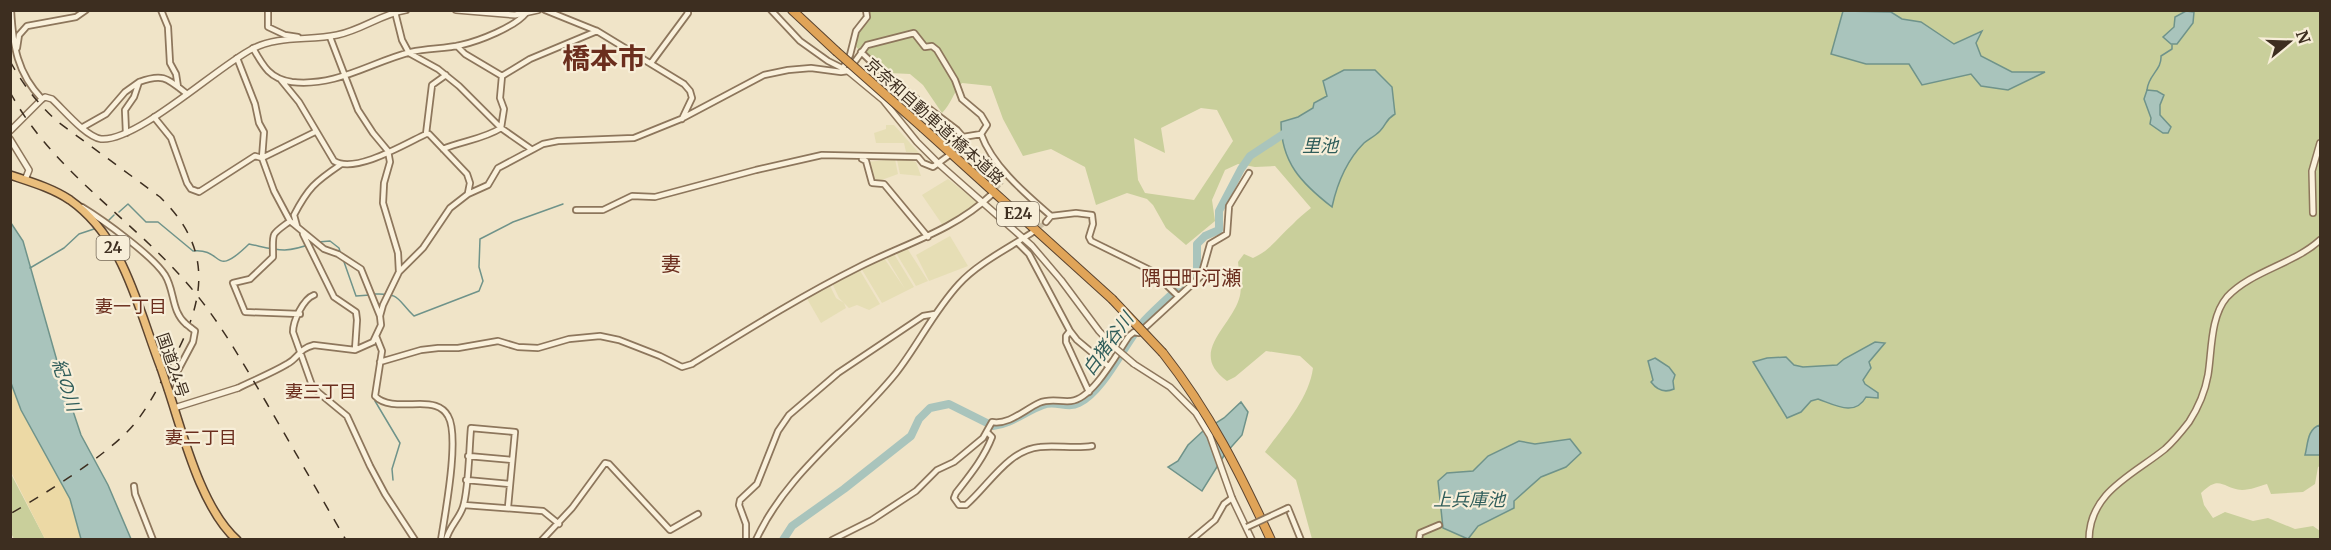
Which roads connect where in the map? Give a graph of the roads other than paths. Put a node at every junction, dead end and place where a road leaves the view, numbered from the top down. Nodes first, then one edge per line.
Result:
1 (11, 10) edge
2 (86, 10) edge
3 (161, 10) edge
4 (268, 10) edge
5 (406, 10) edge
6 (456, 10) edge
7 (538, 10) edge
8 (545, 10) edge
9 (687, 10) edge
10 (771, 10) edge
11 (792, 10) edge
12 (866, 10) edge
13 (395, 12) junction
14 (526, 13) junction
15 (597, 31) junction
16 (330, 37) junction
17 (304, 39) junction
18 (457, 46) junction
19 (253, 48) junction
20 (409, 52) junction
21 (861, 52) junction
22 (17, 53) junction
23 (237, 58) junction
24 (651, 63) junction
25 (842, 70) junction
26 (848, 71) junction
27 (346, 75) junction
28 (446, 75) junction
29 (502, 76) junction
30 (886, 76) junction
31 (281, 80) junction
32 (139, 82) junction
33 (178, 87) junction
34 (871, 88) junction
35 (187, 94) junction
36 (42, 99) junction
37 (154, 117) junction
38 (681, 119) junction
39 (83, 127) junction
40 (501, 128) junction
41 (10, 131) edge
42 (315, 132) junction
43 (126, 133) junction
44 (426, 134) junction
45 (981, 134) junction
46 (963, 137) junction
47 (10, 140) edge
48 (958, 142) dead end
49 (2320, 142) edge
50 (443, 149) junction
51 (531, 149) junction
52 (388, 151) junction
53 (948, 156) dead end
54 (858, 157) junction
55 (262, 158) junction
56 (939, 164) junction
57 (340, 165) junction
58 (1249, 173) dead end
59 (10, 175) edge
60 (1008, 176) junction
61 (25, 180) junction
62 (1002, 182) tunnel mouth
63 (468, 194) junction
64 (991, 195) tunnel mouth
65 (982, 203) junction
66 (75, 204) junction
67 (576, 210) dead end
68 (2313, 213) dead end
69 (1051, 216) junction
70 (290, 221) junction
71 (1046, 222) tunnel mouth
72 (299, 230) junction
73 (1033, 232) tunnel mouth
74 (928, 237) junction
75 (1024, 238) junction
76 (2320, 240) edge
77 (1018, 243) junction
78 (399, 272) junction
79 (314, 295) dead end
80 (1178, 296) junction
81 (300, 314) junction
82 (935, 314) junction
83 (380, 316) junction
84 (1070, 331) junction
85 (376, 336) junction
86 (355, 350) junction
87 (299, 351) junction
88 (380, 362) junction
89 (1108, 366) junction
90 (238, 388) joint
91 (168, 389) junction
92 (1089, 392) junction
93 (174, 408) junction
94 (989, 428) junction
95 (1092, 446) dead end
96 (468, 456) junction
97 (512, 460) junction
98 (466, 480) junction
99 (510, 484) junction
100 (134, 486) dead end
101 (1232, 498) junction
102 (464, 505) junction
103 (508, 507) junction
104 (698, 514) dead end
105 (559, 524) junction
106 (1439, 525) dead end
107 (1247, 527) junction
108 (229, 536) edge
109 (153, 540) edge
110 (237, 540) edge
111 (415, 540) edge
112 (441, 540) edge
113 (446, 540) edge
114 (542, 540) edge
115 (746, 540) edge
116 (756, 540) edge
117 (832, 540) edge
118 (1191, 540) edge
119 (1252, 540) edge
120 (1271, 540) edge
121 (1301, 540) edge
122 (1419, 540) edge
123 (2090, 540) edge

1 - 22 street
2 - 22 street
3 - 33 street
4 - 17 street
5 - 13 street
6 - 14 street
7 - 14 street
8 - 15 street
9 - 24 street
10 - 25 street
11 - 120 highway, 京奈和自動車道;橋本道路 / E24, bridge
12 - 25 street
13 - 16 street
13 - 20 street
14 - 18 street
15 - 24 street
15 - 29 street
16 - 17 street
16 - 27 street
17 - 19 street
18 - 20 street
18 - 29 street
19 - 23 street
19 - 31 street
20 - 27 street
20 - 28 street
21 - 26 street
21 - 30 street
21 - 45 street
22 - 36 street
23 - 35 street
23 - 55 street
24 - 38 street
25 - 26 street
25 - 38 street
26 - 34 street
27 - 31 street
27 - 52 street
28 - 40 street
28 - 44 street
29 - 40 street
30 - 34 street
30 - 46 street
31 - 42 street
32 - 33 street
32 - 39 street
32 - 43 street
33 - 35 street
34 - 56 street
35 - 37 street
36 - 39 street
36 - 41 street
37 - 43 street
37 - 55 street
38 - 51 street
39 - 43 street
40 - 50 street
40 - 51 street
42 - 55 street
42 - 57 street
44 - 50 street
44 - 52 street
45 - 46 street
45 - 60 street
46 - 48 street
47 - 61 street
49 - 68 street
50 - 63 street
51 - 63 street
52 - 57 street
52 - 78 street
53 - 56 street
54 - 56 street
54 - 67 street
54 - 74 street
55 - 70 street
56 - 65 street
57 - 72 street
58 - 80 street
59 - 61 highway, 国道24号 / 24
60 - 62 street
60 - 69 street
61 - 66 highway, 国道24号 / 24
63 - 78 street
64 - 65 street
65 - 74 street
65 - 75 street
66 - 91 highway, 国道24号 / 24, bridge
66 - 91 street
69 - 71 street
69 - 80 street
70 - 72 street
70 - 81 street
72 - 83 street
72 - 86 street
73 - 75 street
74 - 88 street
75 - 77 street
75 - 101 street, bridge
76 - 123 street
77 - 82 street
77 - 84 street
78 - 83 street
79 - 81 street
80 - 89 street
81 - 87 street
82 - 115 street
82 - 116 street
83 - 85 street
84 - 89 street
84 - 92 street
85 - 86 street
85 - 88 street
86 - 87 street
87 - 90 street
87 - 111 street
88 - 112 street
89 - 92 street
90 - 93 street
91 - 93 highway, 国道24号 / 24
92 - 94 street
93 - 108 highway, 国道24号 / 24
94 - 95 street
94 - 117 street
96 - 97 street
96 - 97 street
96 - 98 street
97 - 99 street
98 - 99 street
98 - 102 street
99 - 103 street
100 - 109 street
101 - 107 street
101 - 118 street
102 - 103 street
102 - 113 street
103 - 105 street
104 - 105 street
105 - 114 street
106 - 122 street
107 - 119 street
107 - 121 street, bridge
108 - 110 highway, 国道24号 / 24

